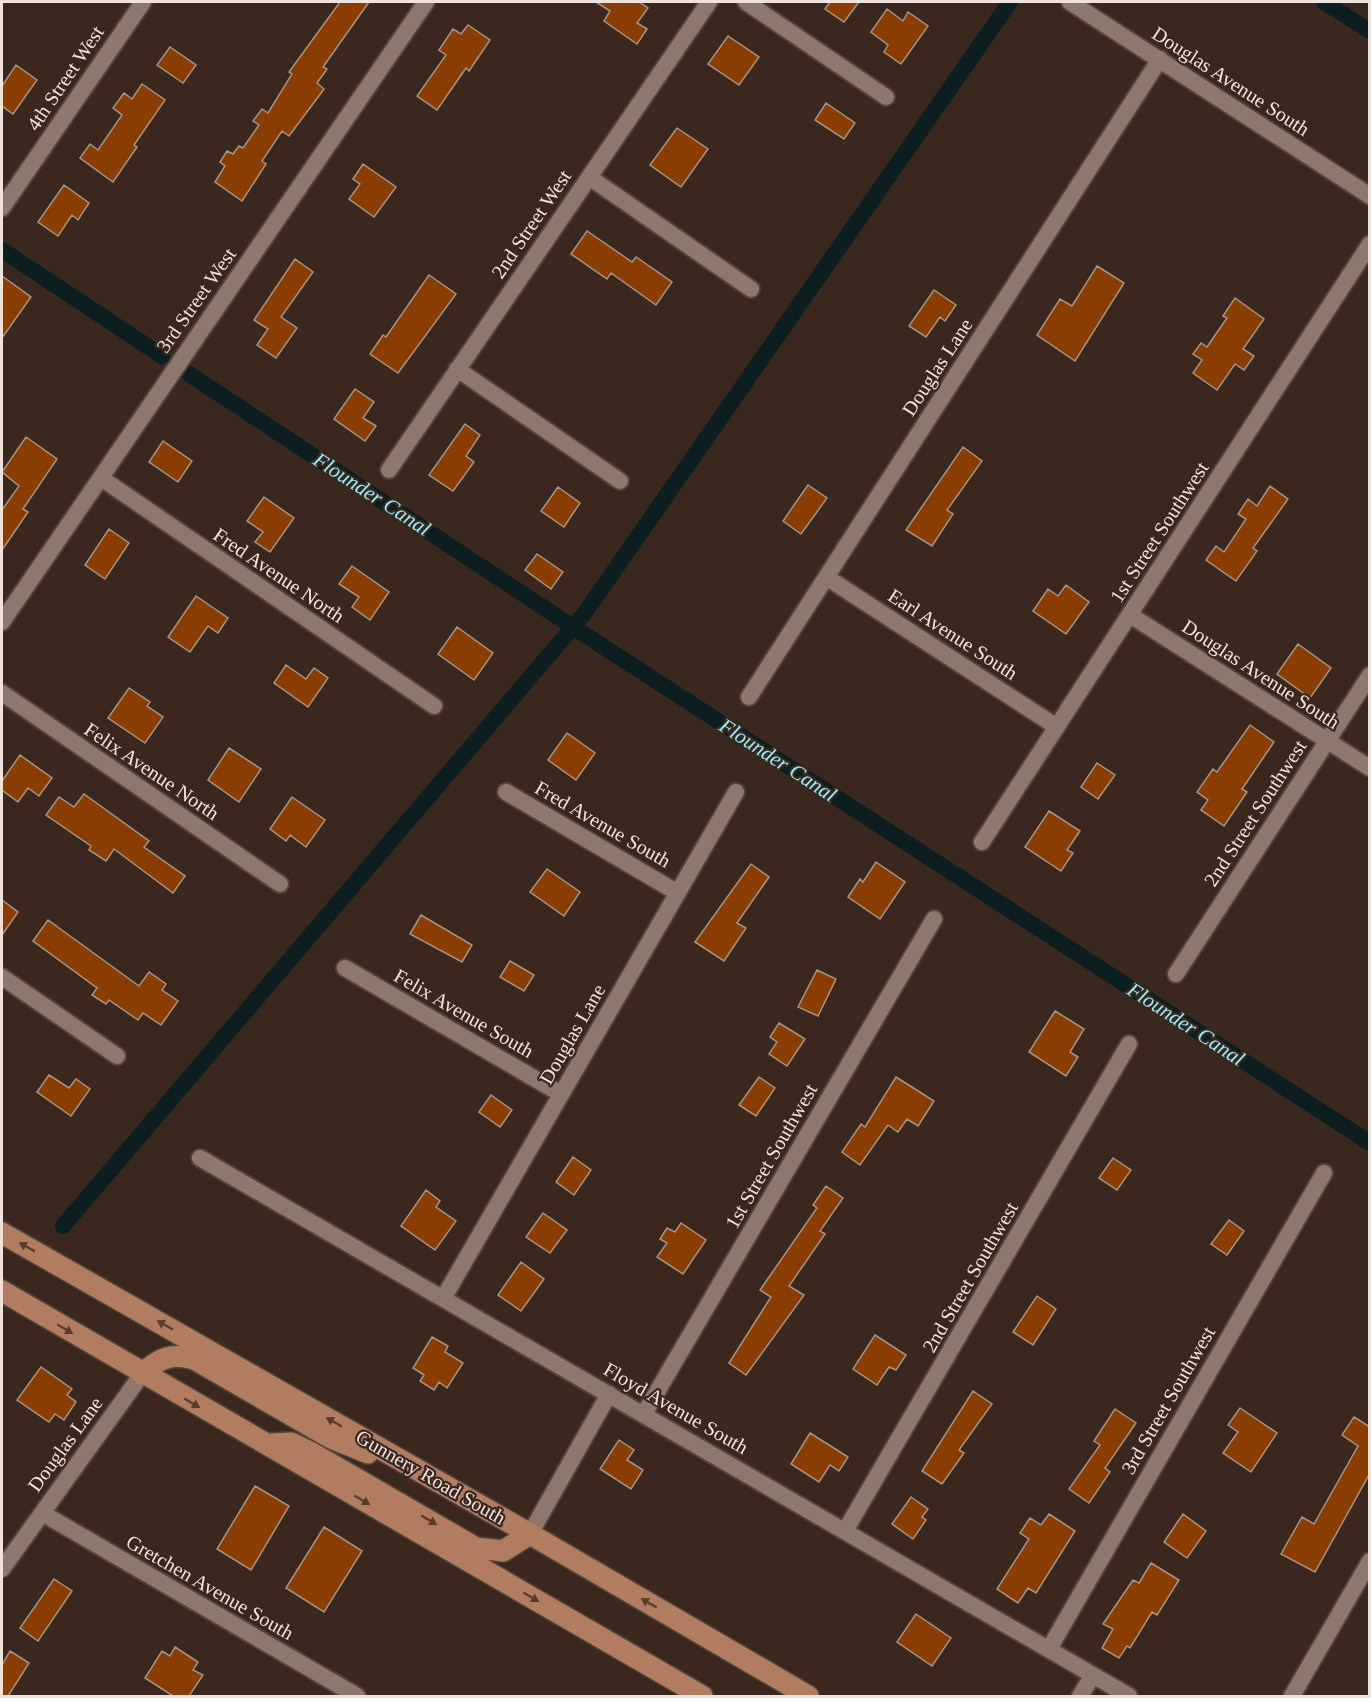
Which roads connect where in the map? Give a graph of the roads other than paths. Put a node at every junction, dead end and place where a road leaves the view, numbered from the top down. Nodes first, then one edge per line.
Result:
1 (143, 2) edge
2 (426, 2) edge
3 (709, 2) edge
4 (746, 2) edge
5 (1070, 2) edge
6 (1160, 59) junction
7 (886, 97) dead end
8 (589, 177) junction
9 (1370, 196) edge
10 (2, 208) edge
11 (1370, 244) edge
12 (751, 289) dead end
13 (457, 369) junction
14 (389, 470) dead end
15 (101, 478) junction
16 (620, 481) dead end
17 (826, 577) junction
18 (1130, 615) junction
19 (2, 622) edge
20 (1370, 675) edge
21 (2, 693) edge
22 (748, 697) dead end
23 (434, 706) dead end
24 (1058, 727) junction
25 (1327, 741) junction
26 (1370, 768) edge
27 (506, 792) dead end
28 (736, 792) dead end
29 (982, 842) dead end
30 (280, 884) dead end
31 (678, 893) junction
32 (934, 919) dead end
33 (345, 968) dead end
34 (1176, 974) dead end
35 (2, 977) edge
36 (1130, 1044) dead end
37 (117, 1056) dead end
38 (561, 1094) junction
39 (200, 1158) dead end
40 (1324, 1173) dead end
41 (2, 1233) edge
42 (8, 1295) edge
43 (444, 1297) junction
44 (142, 1374) junction
45 (609, 1394) junction
46 (644, 1414) junction
47 (264, 1444) junction
48 (394, 1456) junction
49 (42, 1513) junction
50 (845, 1531) junction
51 (530, 1534) junction
52 (1370, 1561) edge
53 (2, 1569) edge
54 (680, 1622) junction
55 (1049, 1649) junction
56 (1093, 1675) junction
57 (357, 1696) edge
58 (702, 1696) edge
59 (784, 1696) edge
60 (808, 1696) edge
61 (1080, 1696) edge
62 (1129, 1696) edge
63 (1292, 1696) edge

1 - 10 street, 4th Street West
2 - 15 street, 3rd Street West
3 - 8 street, 2nd Street West
4 - 7 street
5 - 6 street, Douglas Avenue South
6 - 9 street, Douglas Avenue South
6 - 17 street, Douglas Lane
8 - 12 street
8 - 13 street, 2nd Street West
11 - 18 street, 1st Street Southwest
13 - 14 street, 2nd Street West
13 - 16 street
15 - 19 street, 3rd Street West
15 - 23 street, Fred Avenue North
17 - 22 street, Douglas Lane
17 - 24 street, Earl Avenue South
18 - 24 street, 1st Street Southwest
18 - 25 street, Douglas Avenue South
20 - 25 street, 2nd Street Southwest
21 - 30 street, Felix Avenue North
24 - 29 street, 1st Street Southwest
25 - 26 street, Douglas Avenue South
25 - 34 street, 2nd Street Southwest
27 - 31 street, Fred Avenue South
28 - 31 street, Douglas Lane
31 - 38 street, Douglas Lane
32 - 46 street, 1st Street Southwest
33 - 38 street, Felix Avenue South
35 - 37 street
36 - 50 street, 2nd Street Southwest
38 - 43 street, Douglas Lane
39 - 43 street, Floyd Avenue South
40 - 55 street, 3rd Street Southwest
48 -> 41 main road, Gunnery Road South
42 -> 44 main road
43 - 45 street, Floyd Avenue South
44 -> 47 main road
44 - 48 main road
44 - 49 street, Douglas Lane
45 - 46 street, Floyd Avenue South
45 - 51 street
46 - 50 street, Floyd Avenue South
47 -> 51 main road
47 -> 58 main road
48 - 51 main road, Gunnery Road South
49 - 53 street, Douglas Lane
49 - 57 street, Gretchen Avenue South
50 - 55 street, Floyd Avenue South
54 -> 51 main road, Gunnery Road South
52 - 63 street
54 - 59 main road
54 - 60 main road, Gunnery Road South
55 - 56 street, Floyd Avenue South
56 - 61 street
56 - 62 street, Floyd Avenue South

